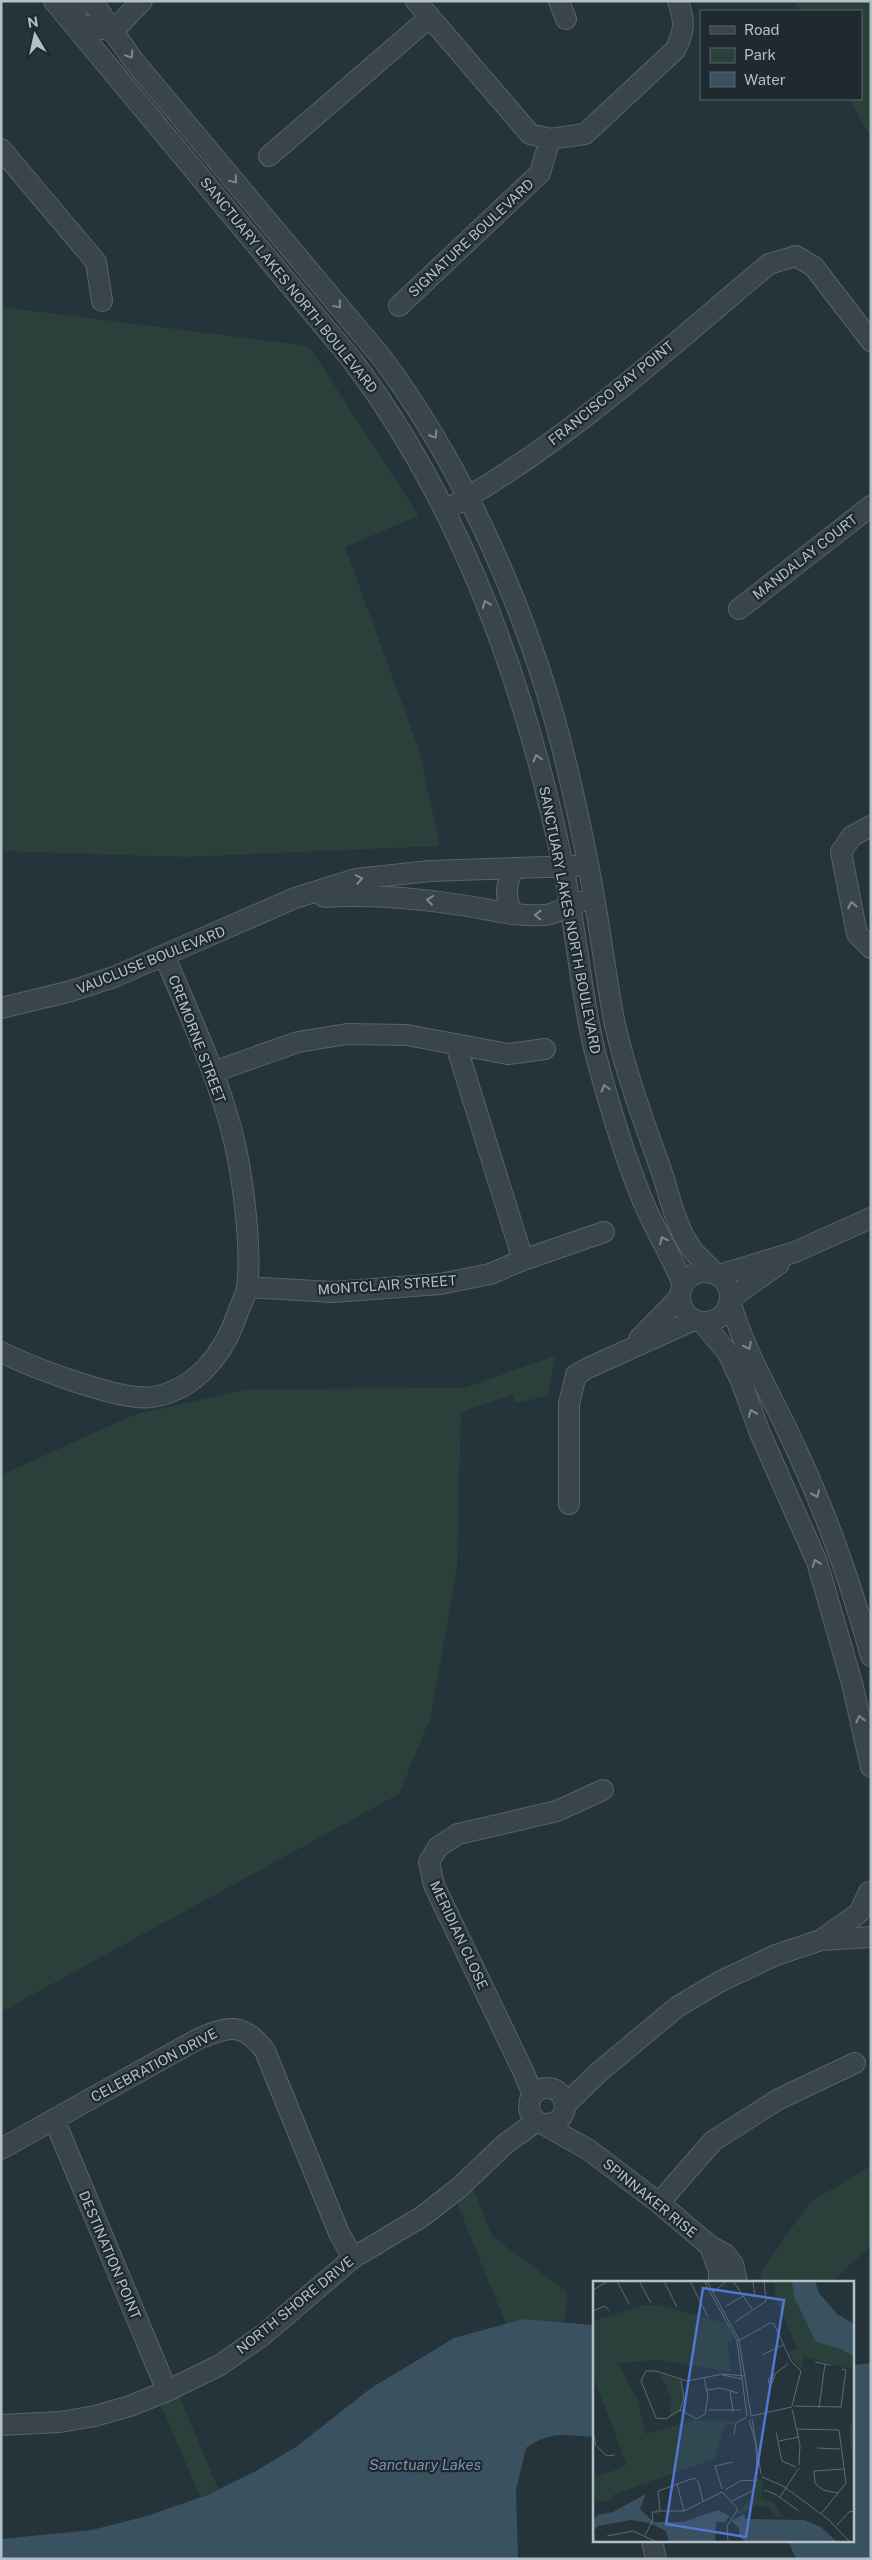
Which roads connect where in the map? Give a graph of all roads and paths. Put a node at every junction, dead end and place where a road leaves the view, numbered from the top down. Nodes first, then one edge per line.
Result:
1 (54, 1) edge
2 (78, 1) edge
3 (92, 1) edge
4 (142, 1) edge
5 (416, 1) edge
6 (678, 1) edge
7 (430, 17) junction
8 (74, 23) junction
9 (113, 31) junction
10 (550, 139) junction
11 (1, 150) edge
12 (269, 156) dead end
13 (102, 301) dead end
14 (398, 306) dead end
15 (871, 341) edge
16 (468, 497) junction
17 (871, 506) edge
18 (446, 509) junction
19 (739, 609) dead end
20 (871, 826) edge
21 (587, 864) junction
22 (514, 868) junction
23 (563, 868) junction
24 (295, 898) junction
25 (594, 900) junction
26 (569, 904) junction
27 (512, 914) junction
28 (871, 948) edge
29 (165, 957) junction
30 (1, 1008) edge
31 (456, 1045) junction
32 (545, 1049) dead end
33 (213, 1072) junction
34 (871, 1218) edge
35 (604, 1232) dead end
36 (795, 1252) junction
37 (523, 1260) junction
38 (718, 1275) junction
39 (247, 1287) junction
40 (681, 1290) junction
41 (730, 1299) junction
42 (698, 1321) junction
43 (630, 1348) junction
44 (1, 1352) edge
45 (569, 1504) dead end
46 (871, 1656) edge
47 (871, 1767) edge
48 (603, 1790) dead end
49 (870, 1890) edge
50 (871, 1915) edge
51 (871, 1937) edge
52 (821, 1940) junction
53 (855, 2063) dead end
54 (599, 2072) junction
55 (540, 2093) junction
56 (565, 2108) junction
57 (54, 2119) junction
58 (540, 2123) junction
59 (505, 2144) junction
60 (1, 2149) edge
61 (589, 2150) junction
62 (659, 2203) junction
63 (710, 2246) junction
64 (353, 2258) junction
65 (719, 2281) edge
66 (737, 2281) edge
67 (167, 2391) junction
68 (1, 2425) edge
69 (652, 2542) edge
70 (656, 2559) edge

1 - 8 street, SANCTUARY LAKES NORTH BOULEVARD
2 - 8 street
3 - 9 street, SANCTUARY LAKES NORTH BOULEVARD
4 - 9 street
5 - 7 street
6 - 10 street
7 - 10 street
7 - 12 street
8 - 9 street
8 - 18 street, SANCTUARY LAKES NORTH BOULEVARD
9 -> 16 street, SANCTUARY LAKES NORTH BOULEVARD
10 - 14 street, SIGNATURE BOULEVARD
11 - 13 street
15 - 16 street, FRANCISCO BAY POINT
16 - 18 street, FRANCISCO BAY POINT
16 - 21 street, SANCTUARY LAKES NORTH BOULEVARD
17 - 19 street, MANDALAY COURT
23 -> 18 street, SANCTUARY LAKES NORTH BOULEVARD
28 -> 20 street
21 - 23 street, VAUCLUSE BOULEVARD
21 - 25 street, SANCTUARY LAKES NORTH BOULEVARD
22 - 23 street, VAUCLUSE BOULEVARD
24 -> 22 street, VAUCLUSE BOULEVARD
22 - 27 street
23 - 26 street, SANCTUARY LAKES NORTH BOULEVARD
27 -> 24 street, VAUCLUSE BOULEVARD
24 - 29 street, VAUCLUSE BOULEVARD
25 - 26 street, VAUCLUSE BOULEVARD
25 - 38 street, SANCTUARY LAKES NORTH BOULEVARD
26 -> 27 street, VAUCLUSE BOULEVARD
40 -> 26 street, SANCTUARY LAKES NORTH BOULEVARD
29 - 30 street, VAUCLUSE BOULEVARD
29 - 33 street, CREMORNE STREET
31 - 32 street
31 - 33 street
31 - 37 street
33 - 39 street, CREMORNE STREET
34 - 36 street
35 - 37 street, MONTCLAIR STREET
36 - 38 street
36 - 41 street
37 - 39 street, MONTCLAIR STREET
38 - 40 street
38 - 41 street
39 - 44 street, CREMORNE STREET
40 - 42 street
40 - 43 street
41 - 42 street
41 -> 46 street
42 - 43 street
47 -> 42 street
43 - 45 street
48 - 55 street, MERIDIAN CLOSE
49 - 50 street
49 - 52 street
51 - 52 street
52 - 54 street
53 - 62 street
54 - 55 street
54 - 56 street
55 - 56 street
55 - 58 street
55 - 59 street, NORTH SHORE DRIVE
56 - 58 street
56 - 61 street, SPINNAKER RISE
57 - 60 street, CELEBRATION DRIVE
57 - 64 street, CELEBRATION DRIVE
57 - 67 street, DESTINATION POINT
58 - 59 street, NORTH SHORE DRIVE
58 - 61 street, SPINNAKER RISE
59 - 64 street, NORTH SHORE DRIVE
61 - 62 street, SPINNAKER RISE
62 - 63 street, SPINNAKER RISE
63 - 65 street, SPINNAKER RISE
63 - 66 street, SPINNAKER RISE
64 - 67 street, NORTH SHORE DRIVE
67 - 68 street, NORTH SHORE DRIVE
69 - 70 street

